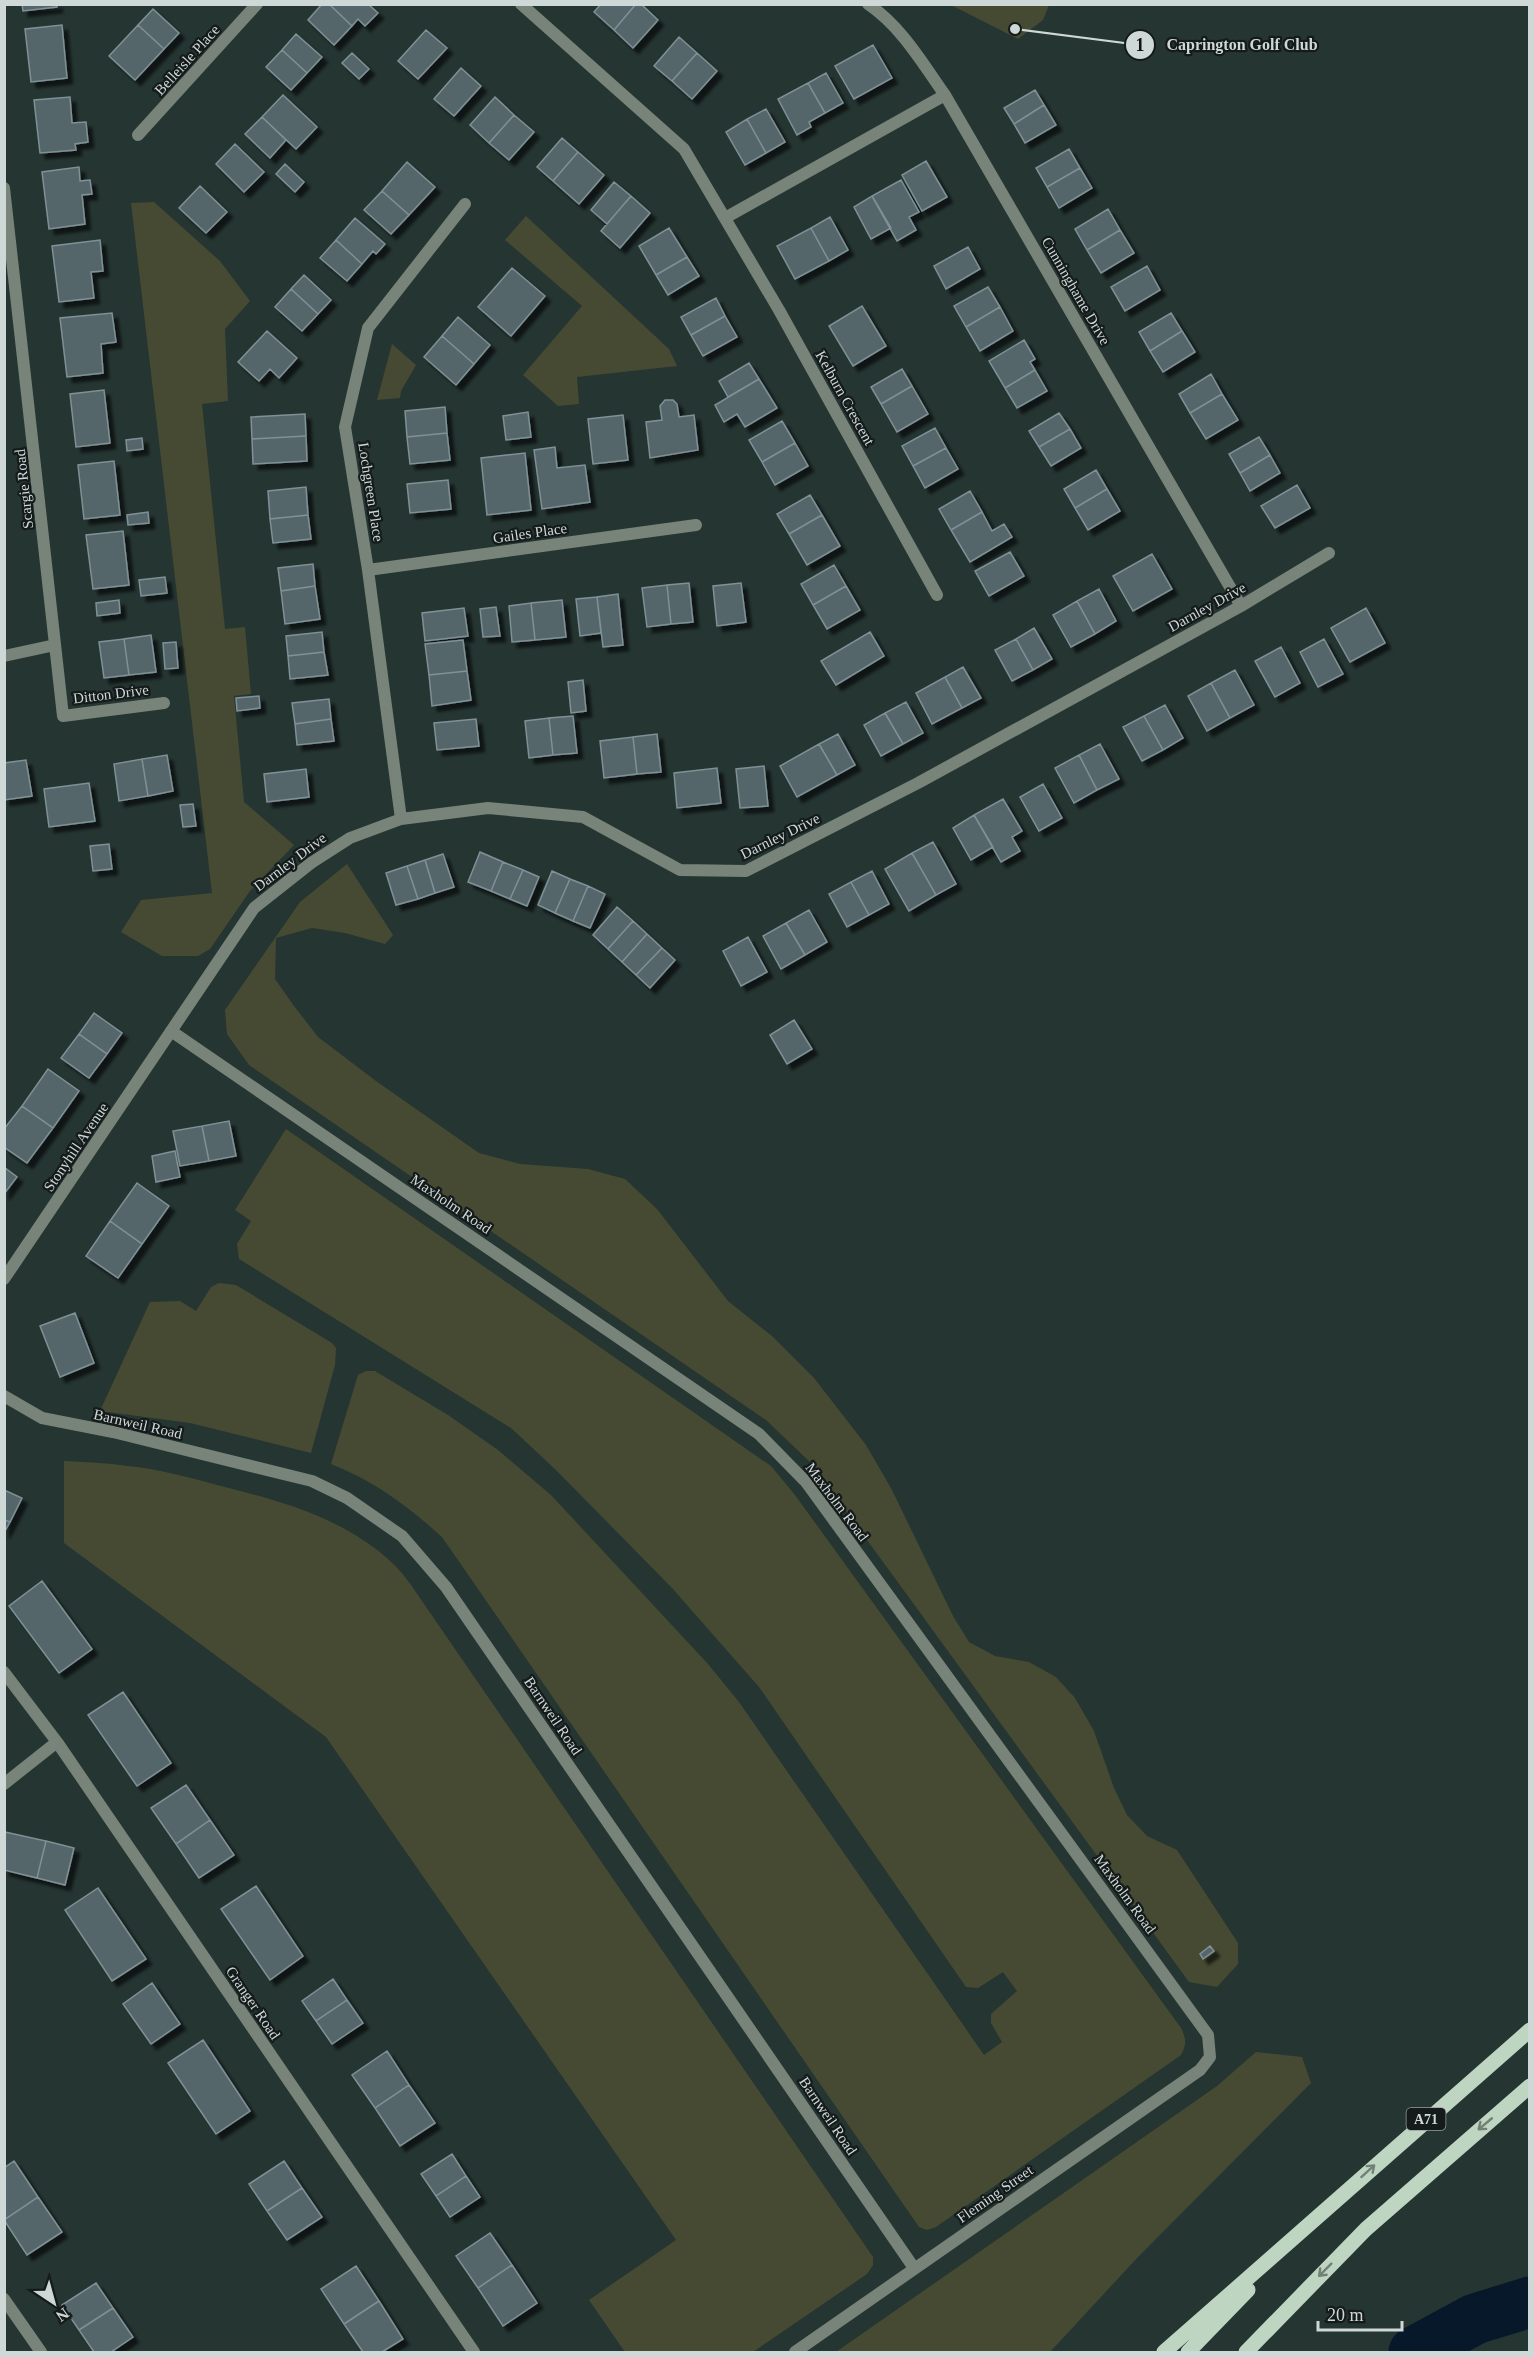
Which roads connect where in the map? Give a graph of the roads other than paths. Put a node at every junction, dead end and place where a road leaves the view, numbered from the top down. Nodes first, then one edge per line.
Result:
1 (257, 4) edge
2 (521, 4) edge
3 (868, 4) edge
4 (945, 95) junction
5 (138, 135) dead end
6 (4, 188) edge
7 (465, 204) dead end
8 (724, 218) junction
9 (696, 525) dead end
10 (1329, 553) dead end
11 (368, 570) junction
12 (937, 595) dead end
13 (1241, 606) junction
14 (56, 645) junction
15 (4, 657) edge
16 (164, 703) dead end
17 (63, 716) joint
18 (401, 819) junction
19 (171, 1031) junction
20 (4, 1279) edge
21 (4, 1396) edge
22 (4, 1672) edge
23 (57, 1742) junction
24 (4, 1785) edge
25 (1530, 2030) edge
26 (1210, 2057) joint
27 (1530, 2086) edge
28 (1324, 2210) junction
29 (914, 2268) junction
30 (4, 2299) edge
31 (41, 2352) edge
32 (474, 2352) edge
33 (795, 2352) edge
34 (1164, 2352) edge
35 (1188, 2352) edge
36 (1246, 2352) edge

1 - 5 street, Belleisle Place
2 - 8 street, Kelburn Crescent
3 - 4 street, Cunninghame Drive
4 - 8 street
4 - 13 street, Cunninghame Drive
6 - 14 street, Scargie Road
7 - 11 street, Lochgreen Place
8 - 12 street, Kelburn Crescent
9 - 11 street, Gailes Place
10 - 13 street, Darnley Drive
11 - 18 street, Lochgreen Place
13 - 18 street, Darnley Drive
14 - 15 street
14 - 17 street, Scargie Road
16 - 17 street, Ditton Drive
18 - 19 street, Darnley Drive
19 - 20 street, Stonyhill Avenue
19 - 26 street, Maxholm Road
21 - 29 street, Barnweil Road
22 - 23 street, Granger Road
23 - 24 street
23 - 32 street, Granger Road
28 -> 25 main road, A71
26 - 29 street, Fleming Street
27 -> 36 main road, A71
28 - 34 main road
28 - 35 main road, A71
29 - 33 street, Fleming Street
30 - 31 street

